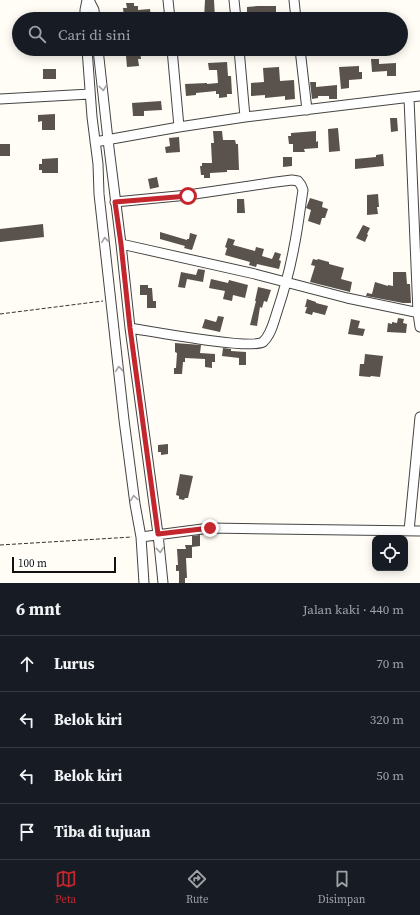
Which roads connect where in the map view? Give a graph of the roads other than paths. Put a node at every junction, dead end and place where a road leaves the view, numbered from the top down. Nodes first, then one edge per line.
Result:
1 (88, 0) edge
2 (168, 0) edge
3 (234, 0) edge
4 (294, 0) edge
5 (85, 12) edge
6 (94, 12) edge
7 (169, 12) edge
8 (235, 12) edge
9 (295, 12) edge
10 (87, 56) edge
11 (99, 56) edge
12 (173, 56) edge
13 (240, 56) edge
14 (301, 56) edge
15 (90, 94) junction
16 (420, 96) edge
17 (409, 98) junction
18 (0, 99) edge
19 (307, 110) junction
20 (106, 115) junction
21 (92, 117) junction
22 (245, 117) junction
23 (179, 126) junction
24 (108, 140) junction
25 (94, 142) junction
26 (115, 202) junction
27 (121, 244) junction
28 (286, 282) junction
29 (419, 313) edge
30 (420, 327) edge
31 (130, 328) junction
32 (420, 417) edge
33 (409, 531) junction
34 (420, 531) edge
35 (158, 534) junction
36 (141, 537) junction
37 (144, 583) edge
38 (163, 583) edge

1 - 5 street
1 - 6 street
2 - 7 street
3 - 8 street
4 - 9 street
10 - 15 street
11 -> 20 street
12 - 23 street
13 - 22 street
14 - 19 street
15 - 18 street
15 - 21 street
16 - 17 street
17 - 19 street
17 - 29 street
19 - 22 street
20 - 21 street
20 - 24 street
21 - 25 street
22 - 23 street
23 - 24 street
24 - 25 street
24 - 26 street
36 -> 25 street
26 - 27 street
26 - 28 street
27 - 28 street
27 - 31 street
28 - 29 street
28 - 31 street
29 - 30 street
31 - 35 street
32 - 33 street
33 - 34 street
33 - 35 street
35 - 36 street
35 -> 38 street
36 - 37 street

